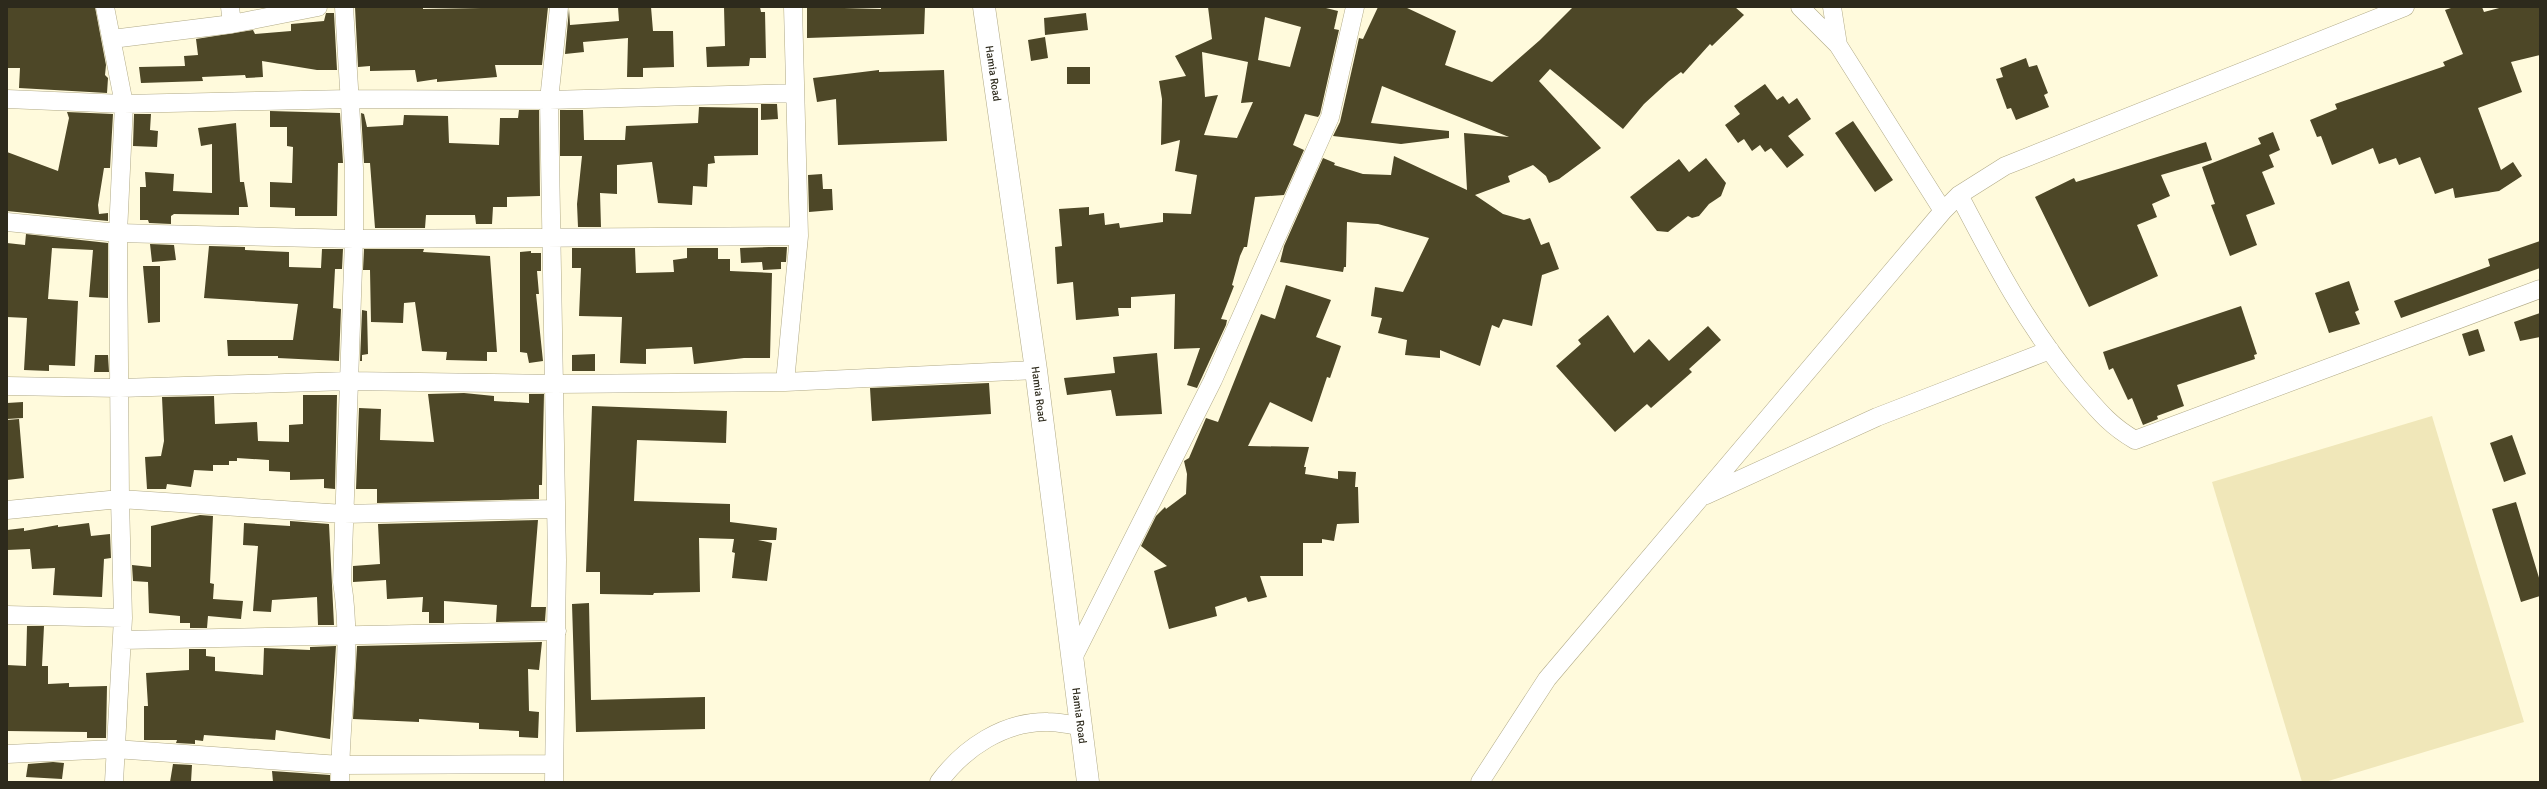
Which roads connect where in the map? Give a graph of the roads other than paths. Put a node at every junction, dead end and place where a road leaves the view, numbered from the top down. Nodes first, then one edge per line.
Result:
1 (105, 7) edge
2 (318, 7) edge
3 (344, 7) edge
4 (559, 7) edge
5 (793, 7) edge
6 (984, 7) edge
7 (1355, 7) edge
8 (1800, 7) edge
9 (1832, 7) edge
10 (2405, 7) edge
11 (231, 16) edge
12 (112, 39) junction
13 (1838, 45) junction
14 (795, 93) junction
15 (7, 99) edge
16 (350, 99) junction
17 (549, 100) junction
18 (124, 104) junction
19 (1959, 195) junction
20 (1943, 211) junction
21 (7, 222) edge
22 (118, 233) junction
23 (799, 236) junction
24 (354, 239) junction
25 (552, 239) junction
26 (2540, 289) edge
27 (2050, 350) junction
28 (1036, 370) junction
29 (348, 381) junction
30 (785, 382) junction
31 (555, 384) junction
32 (7, 386) edge
33 (120, 388) junction
34 (1703, 497) junction
35 (120, 500) junction
36 (555, 509) junction
37 (7, 510) edge
38 (344, 514) junction
39 (7, 615) edge
40 (124, 618) junction
41 (557, 631) junction
42 (345, 634) junction
43 (122, 640) junction
44 (1073, 658) junction
45 (1081, 726) junction
46 (115, 749) junction
47 (7, 754) edge
48 (554, 764) junction
49 (340, 773) edge
50 (114, 782) edge
51 (554, 782) edge
52 (939, 782) edge
53 (1088, 782) edge
54 (1480, 782) edge

1 - 12 street
2 - 11 street
3 - 16 street
4 - 17 street
5 - 14 street
6 - 28 street, Hamia Road
7 - 44 street
8 - 13 street
9 - 13 street
10 - 19 street
11 - 12 street
12 - 18 street
13 - 20 street
14 - 17 street
14 - 23 street
15 - 18 street
16 - 17 street
16 - 18 street
16 - 24 street
17 - 25 street
18 - 22 street
19 - 20 street
19 - 27 street
20 - 34 street
21 - 22 street
22 - 24 street
22 - 33 street
23 - 25 street
23 - 30 street
24 - 25 street
24 - 29 street
25 - 31 street
26 - 27 street
27 - 34 street
28 - 30 street
28 - 44 street, Hamia Road
29 - 31 street
29 - 33 street
29 - 38 street
30 - 31 street
31 - 36 street
32 - 33 street
33 - 35 street
34 - 54 street
35 - 37 street
35 - 38 street
35 - 40 street
36 - 38 street
36 - 41 street
38 - 42 street
39 - 40 street
40 - 43 street
41 - 42 street
41 - 48 street
42 - 43 street
42 - 49 street
43 - 46 street
44 - 45 street, Hamia Road
45 - 52 street
45 - 53 street, Hamia Road
46 - 47 street
46 - 49 street
46 - 50 street
48 - 49 street
48 - 51 street

